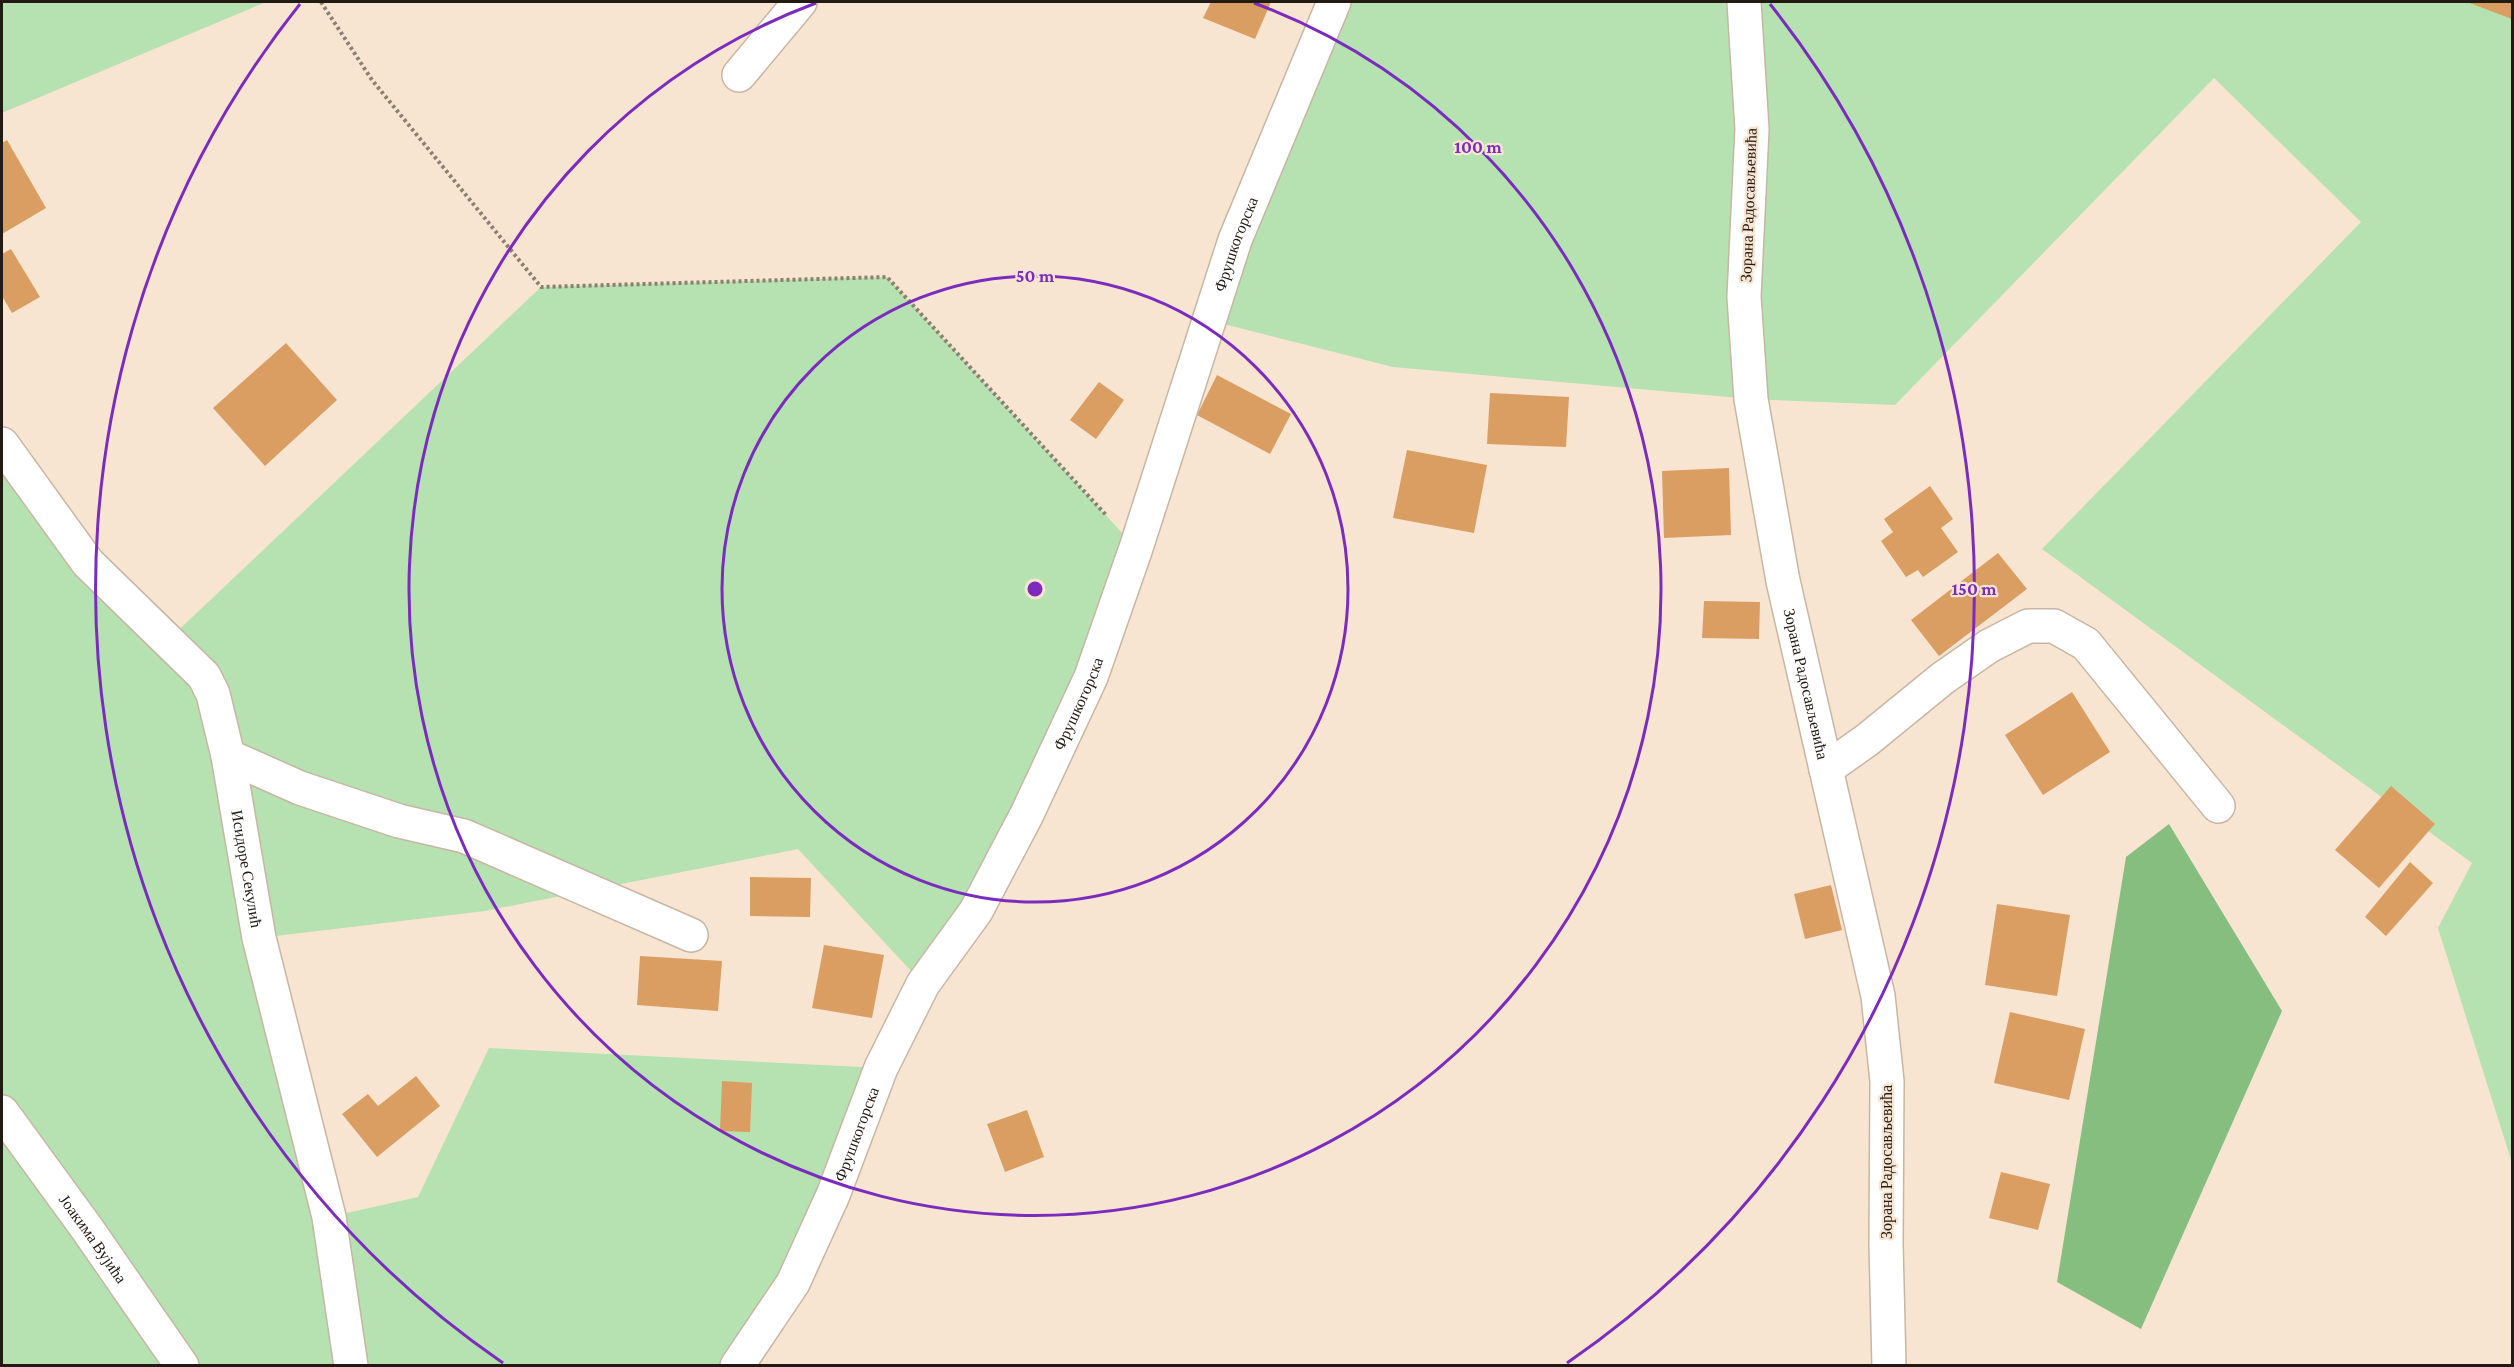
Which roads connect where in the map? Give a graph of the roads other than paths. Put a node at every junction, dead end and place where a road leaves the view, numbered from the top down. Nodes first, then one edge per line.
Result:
1 (800, 2) edge
2 (1334, 2) edge
3 (1744, 2) edge
4 (739, 75) dead end
5 (2, 444) edge
6 (228, 756) junction
7 (1826, 769) junction
8 (2218, 806) dead end
9 (691, 935) dead end
10 (2, 1112) edge
11 (182, 1365) edge
12 (351, 1365) edge
13 (737, 1365) edge
14 (1888, 1365) edge

1 - 4 street
2 - 13 street, Фрушкогорска
3 - 7 street, Зорана Радосављевића
5 - 6 street, Исидоре Секулић
6 - 9 street
6 - 12 street, Исидоре Секулић
7 - 8 street
7 - 14 street, Зорана Радосављевића
10 - 11 street, Јоакима Вујића

